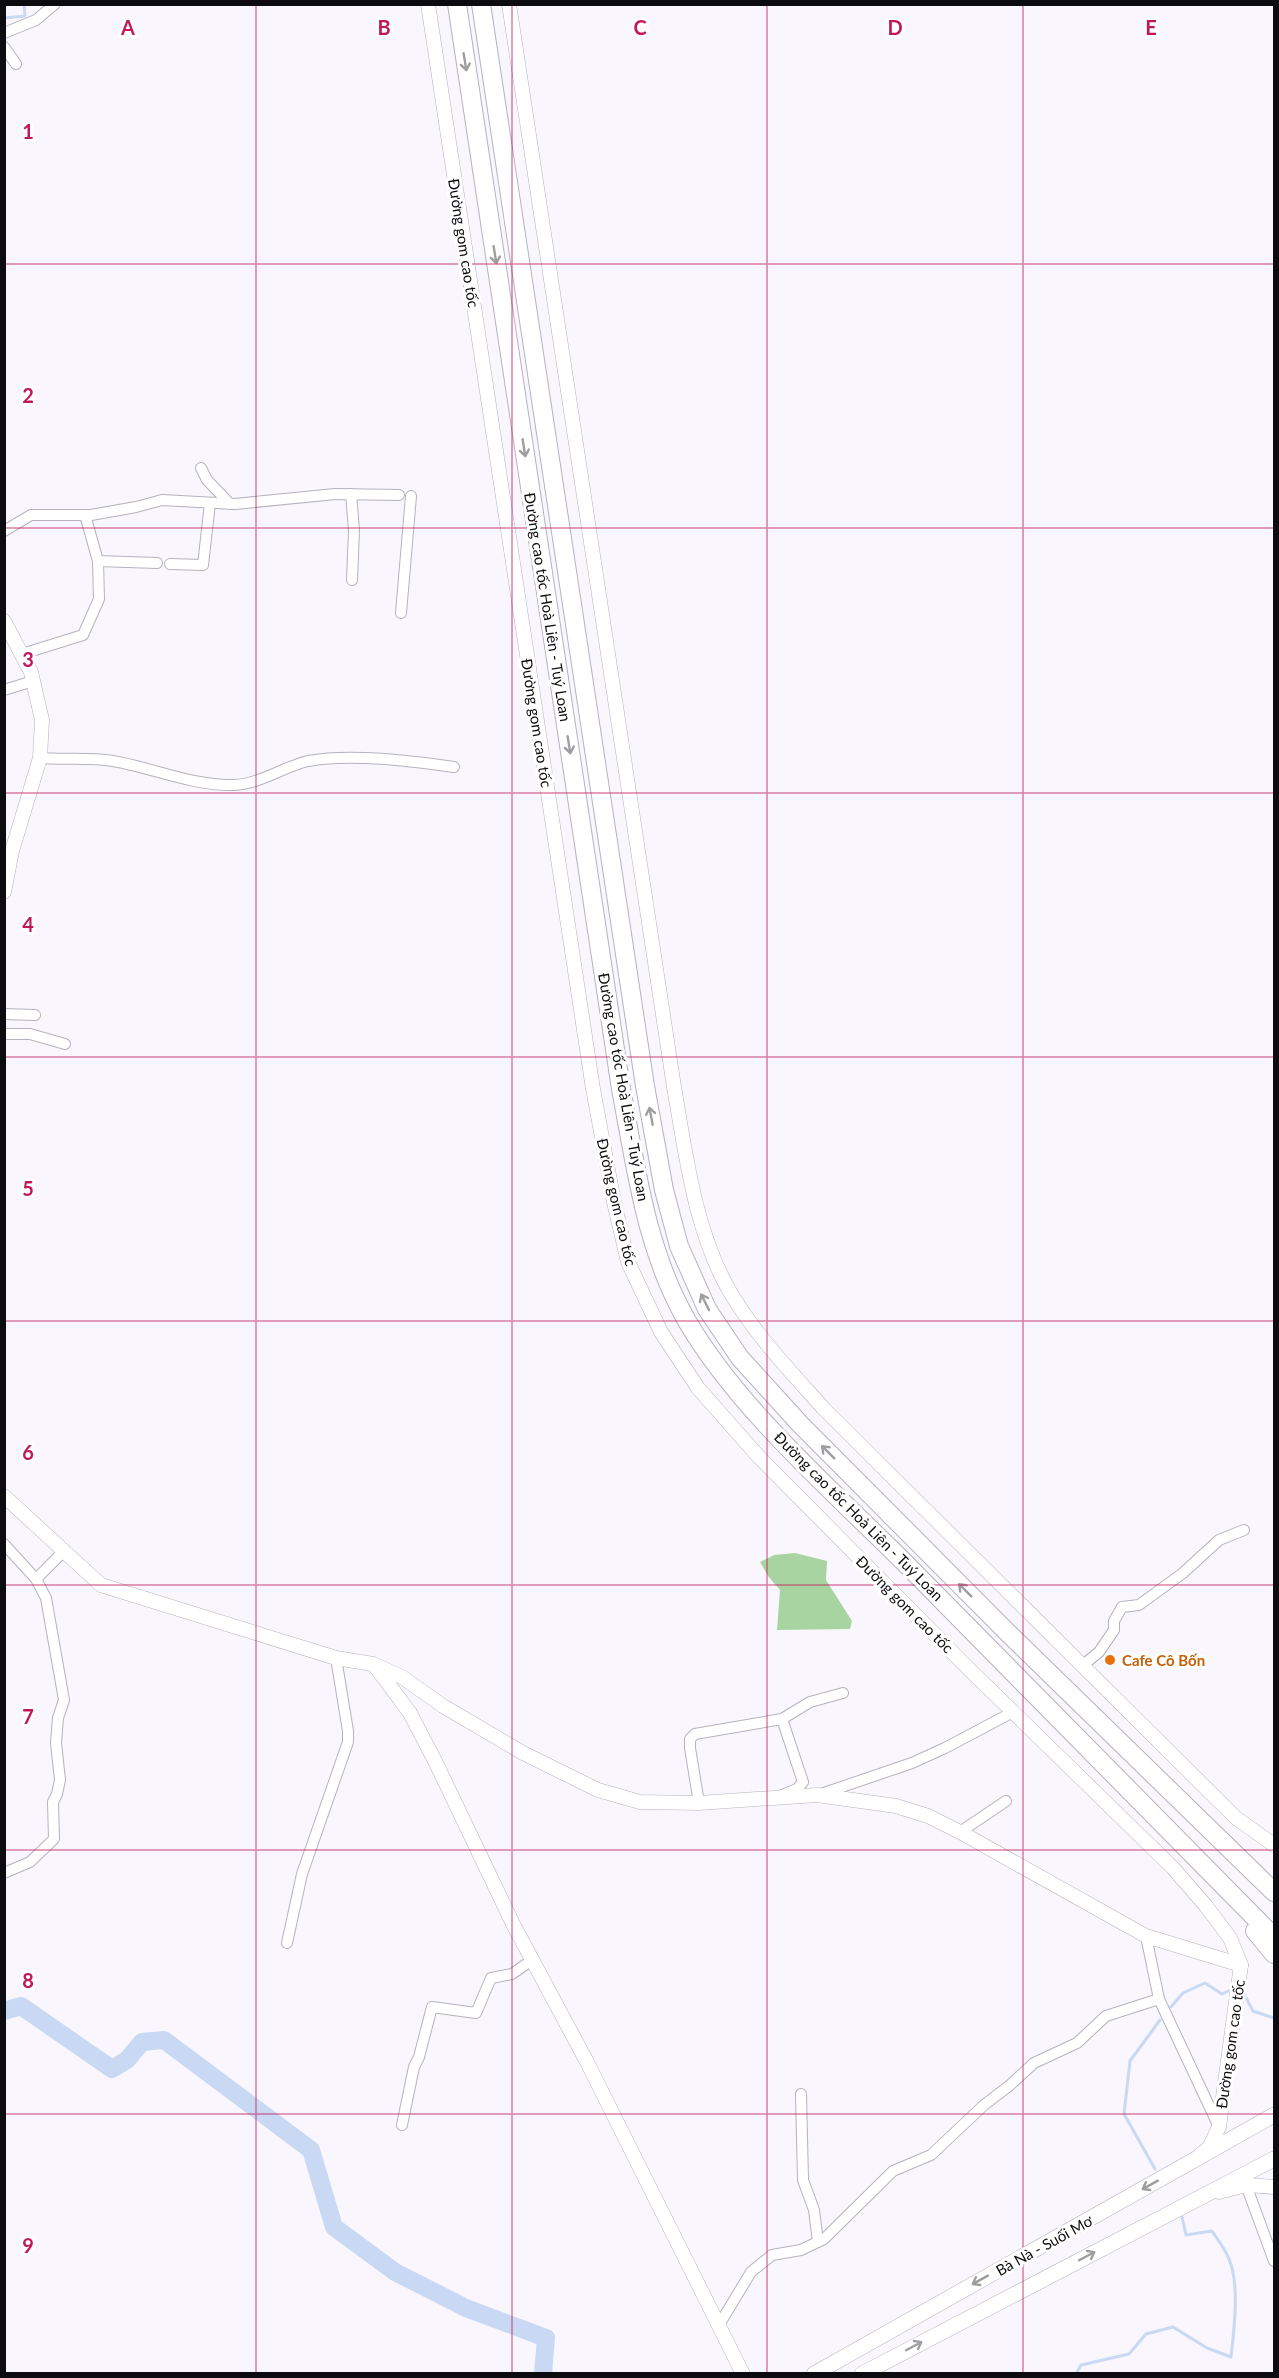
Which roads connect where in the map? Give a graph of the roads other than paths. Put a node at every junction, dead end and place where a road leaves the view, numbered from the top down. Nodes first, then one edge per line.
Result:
1 (55, 4) edge
2 (428, 4) edge
3 (457, 4) edge
4 (481, 4) edge
5 (509, 4) edge
6 (4, 33) edge
7 (4, 47) edge
8 (16, 64) dead end
9 (201, 468) dead end
10 (351, 494) junction
11 (399, 495) dead end
12 (411, 496) dead end
13 (210, 503) junction
14 (230, 504) junction
15 (84, 515) junction
16 (4, 531) edge
17 (98, 561) junction
18 (157, 563) dead end
19 (170, 564) dead end
20 (352, 579) dead end
21 (401, 613) dead end
22 (4, 621) edge
23 (22, 654) junction
24 (33, 681) junction
25 (4, 690) edge
26 (40, 758) junction
27 (454, 767) dead end
28 (4, 892) edge
29 (4, 1014) edge
30 (35, 1015) dead end
31 (4, 1034) edge
32 (65, 1044) dead end
33 (4, 1496) edge
34 (1244, 1530) dead end
35 (4, 1544) edge
36 (63, 1551) junction
37 (36, 1579) junction
38 (1007, 1632) junction
39 (336, 1658) junction
40 (373, 1664) junction
41 (1082, 1666) junction
42 (426, 1693) junction
43 (843, 1693) dead end
44 (1047, 1704) junction
45 (1013, 1712) junction
46 (410, 1713) junction
47 (782, 1719) junction
48 (817, 1795) junction
49 (777, 1798) junction
50 (1006, 1801) dead end
51 (699, 1803) junction
52 (960, 1832) junction
53 (1275, 1845) edge
54 (4, 1873) edge
55 (1275, 1879) edge
56 (1275, 1892) edge
57 (1146, 1936) junction
58 (1275, 1937) edge
59 (287, 1943) dead end
60 (1275, 1954) edge
61 (532, 1960) junction
62 (1241, 1965) junction
63 (1159, 1999) junction
64 (801, 2094) dead end
65 (1275, 2115) edge
66 (402, 2125) dead end
67 (1219, 2127) junction
68 (1275, 2159) edge
69 (1188, 2164) junction
70 (1246, 2185) junction
71 (1275, 2187) edge
72 (1203, 2196) junction
73 (818, 2242) junction
74 (1275, 2261) edge
75 (719, 2325) junction
76 (743, 2373) edge
77 (814, 2373) edge
78 (862, 2373) edge

1 - 6 street
2 - 45 main road, Đường gom cao tốc
3 -> 44 highway, Đường cao tốc Hoà Liên - Tuý Loan
38 -> 4 highway, Đường cao tốc Hoà Liên - Tuý Loan
5 - 41 main road
7 - 8 street
9 - 14 street
10 - 11 street
10 - 14 street
10 - 20 street
12 - 21 street
13 - 14 street
13 - 15 street
13 - 19 street
15 - 16 street
15 - 17 street
17 - 18 street
17 - 23 street
22 - 23 main road
23 - 24 main road
24 - 25 street
24 - 26 main road
26 - 27 street
26 - 28 main road
29 - 30 street
31 - 32 street
33 - 36 main road
34 - 41 street
35 - 37 street
36 - 37 street
36 - 39 main road
37 - 54 street
38 - 55 highway
38 - 56 highway, Đường cao tốc Hoà Liên - Tuý Loan
39 - 40 main road
39 - 59 street
40 - 42 main road
40 - 46 main road
41 - 53 main road
42 - 46 main road
42 - 51 main road
43 - 47 street
44 - 58 highway, Đường cao tốc Hoà Liên - Tuý Loan
44 - 60 highway
45 - 48 street
45 - 62 main road, Đường gom cao tốc
46 - 61 main road
47 - 49 street
47 - 51 street
48 - 49 main road
48 - 52 main road
49 - 51 main road
50 - 52 street
52 - 57 main road
57 - 62 main road
57 - 63 street
61 - 66 street
61 - 75 main road
62 - 67 main road, Đường gom cao tốc
63 - 67 street
63 - 73 street
64 - 73 street
65 - 69 main road, Bà Nà - Suối Mơ
67 - 69 main road, Đường gom cao tốc
68 - 72 main road, Bà Nà - Suối Mơ
69 -> 77 main road, Bà Nà - Suối Mơ
70 - 71 main road
70 - 72 main road
70 - 74 street
78 -> 72 main road, Bà Nà - Suối Mơ
73 - 75 street
75 - 76 main road

